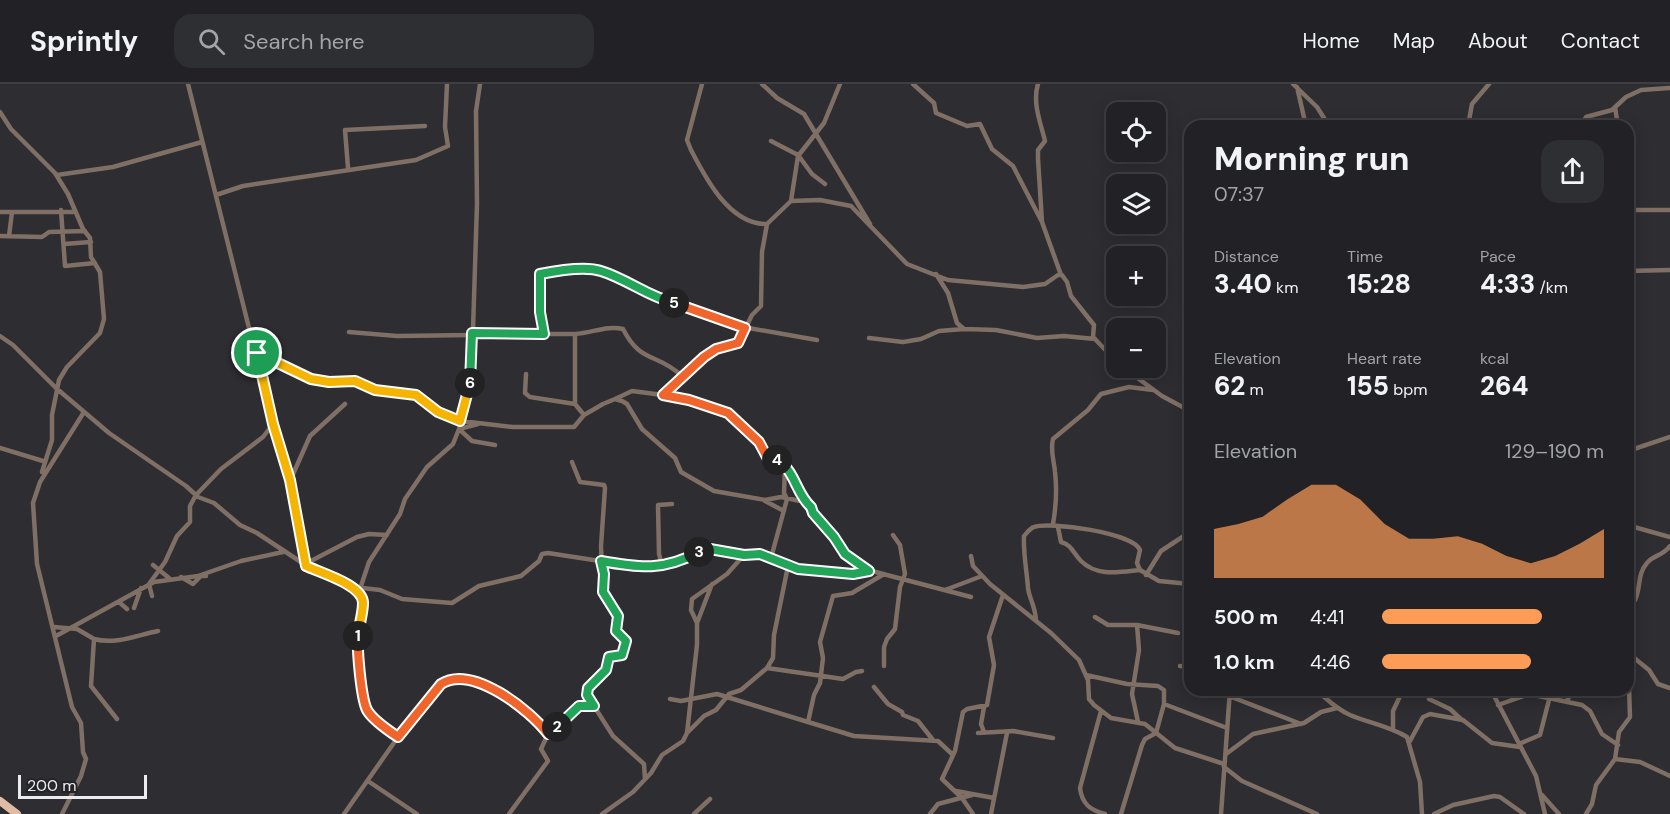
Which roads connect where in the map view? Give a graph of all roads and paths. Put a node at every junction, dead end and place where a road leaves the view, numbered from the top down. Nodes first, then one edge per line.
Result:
1 (189, 84) edge
2 (447, 84) edge
3 (480, 84) edge
4 (702, 84) edge
5 (762, 84) edge
6 (840, 84) edge
7 (913, 84) edge
8 (1038, 84) edge
9 (1489, 84) edge
10 (1295, 85) edge
11 (1670, 88) edge
12 (1615, 107) junction
13 (0, 112) edge
14 (1304, 120) edge
15 (1325, 120) edge
16 (1469, 120) edge
17 (1584, 120) edge
18 (1617, 120) edge
19 (425, 126) dead end
20 (815, 135) junction
21 (771, 141) dead end
22 (202, 142) junction
23 (798, 156) junction
24 (348, 168) junction
25 (55, 173) junction
26 (825, 184) dead end
27 (216, 195) junction
28 (792, 201) junction
29 (61, 210) junction
30 (1634, 210) edge
31 (1670, 210) edge
32 (0, 212) edge
33 (12, 212) junction
34 (75, 212) junction
35 (1042, 222) junction
36 (767, 224) junction
37 (872, 226) junction
38 (85, 231) junction
39 (63, 233) junction
40 (75, 233) junction
41 (0, 236) edge
42 (9, 236) junction
43 (91, 242) junction
44 (64, 244) junction
45 (76, 244) junction
46 (95, 263) junction
47 (1634, 270) edge
48 (1670, 270) edge
49 (936, 274) junction
50 (1061, 275) junction
51 (745, 328) junction
52 (964, 329) junction
53 (349, 332) dead end
54 (472, 333) junction
55 (544, 334) junction
56 (575, 334) junction
57 (0, 336) edge
58 (868, 338) dead end
59 (1095, 339) junction
60 (817, 340) dead end
61 (1106, 351) edge
62 (257, 353) junction
63 (526, 374) dead end
64 (681, 376) junction
65 (1137, 378) edge
66 (56, 388) junction
67 (1153, 390) junction
68 (663, 395) junction
69 (615, 399) junction
70 (345, 404) dead end
71 (575, 404) junction
72 (1184, 408) edge
73 (84, 412) junction
74 (584, 415) junction
75 (460, 421) junction
76 (479, 423) junction
77 (273, 424) junction
78 (459, 429) junction
79 (1670, 437) edge
80 (495, 446) dead end
81 (0, 448) edge
82 (1634, 449) edge
83 (43, 461) dead end
84 (572, 462) dead end
85 (785, 466) junction
86 (290, 480) junction
87 (40, 482) junction
88 (196, 495) junction
89 (787, 499) junction
90 (761, 500) junction
91 (805, 502) junction
92 (672, 504) dead end
93 (784, 511) junction
94 (1056, 526) junction
95 (1634, 527) edge
96 (893, 535) dead end
97 (387, 536) junction
98 (1184, 536) edge
99 (1670, 537) edge
100 (1670, 546) edge
101 (283, 552) junction
102 (744, 555) junction
103 (971, 556) dead end
104 (771, 558) junction
105 (601, 561) junction
106 (307, 564) junction
107 (153, 565) dead end
108 (662, 565) junction
109 (788, 566) junction
110 (159, 570) junction
111 (1140, 570) junction
112 (869, 571) junction
113 (884, 574) junction
114 (205, 575) junction
115 (1146, 575) junction
116 (982, 576) junction
117 (170, 578) junction
118 (904, 578) junction
119 (182, 579) junction
120 (210, 582) dead end
121 (1184, 583) edge
122 (149, 584) junction
123 (712, 584) junction
124 (361, 586) junction
125 (179, 587) dead end
126 (354, 587) junction
127 (141, 588) junction
128 (943, 591) junction
129 (152, 596) dead end
130 (1003, 596) junction
131 (971, 597) dead end
132 (1634, 600) edge
133 (119, 602) junction
134 (134, 608) dead end
135 (127, 609) dead end
136 (1095, 617) dead end
137 (1036, 621) junction
138 (697, 623) junction
139 (1137, 625) junction
140 (54, 627) junction
141 (66, 629) junction
142 (158, 631) dead end
143 (1178, 633) dead end
144 (56, 636) junction
145 (94, 639) junction
146 (1634, 656) edge
147 (884, 666) dead end
148 (1180, 666) dead end
149 (1184, 666) edge
150 (767, 669) junction
151 (862, 671) dead end
152 (1086, 675) junction
153 (820, 676) junction
154 (1133, 684) junction
155 (874, 687) dead end
156 (1670, 688) edge
157 (1229, 696) joint
158 (1323, 696) edge
159 (1400, 696) edge
160 (1494, 696) edge
161 (1523, 696) edge
162 (1536, 696) edge
163 (1569, 696) edge
164 (1629, 696) edge
165 (727, 698) junction
166 (670, 699) dead end
167 (689, 699) junction
168 (1429, 699) dead end
169 (1549, 700) junction
170 (1567, 700) junction
171 (1164, 704) junction
172 (1498, 705) junction
173 (594, 706) junction
174 (984, 707) junction
175 (1337, 708) junction
176 (1101, 711) junction
177 (117, 719) dead end
178 (1463, 720) junction
179 (808, 722) junction
180 (1138, 722) junction
181 (1301, 724) junction
182 (1227, 728) junction
183 (1394, 730) junction
184 (687, 733) junction
185 (1007, 733) junction
186 (1156, 733) junction
187 (548, 734) junction
188 (398, 737) junction
189 (1053, 738) dead end
190 (933, 740) junction
191 (1410, 741) junction
192 (1618, 745) junction
193 (1519, 746) junction
194 (1226, 754) junction
195 (953, 755) junction
196 (1615, 759) junction
197 (644, 764) junction
198 (657, 764) junction
199 (1223, 765) junction
200 (1670, 776) edge
201 (645, 779) junction
202 (368, 781) junction
203 (953, 790) junction
204 (1540, 793) junction
205 (972, 795) junction
206 (710, 798) dead end
207 (962, 798) junction
208 (994, 798) junction
209 (0, 801) edge
210 (17, 814) edge
211 (62, 814) edge
212 (344, 814) edge
213 (417, 814) edge
214 (509, 814) edge
215 (602, 814) edge
216 (694, 814) edge
217 (930, 814) edge
218 (973, 814) edge
219 (990, 814) edge
220 (1105, 814) edge
221 (1121, 814) edge
222 (1221, 814) edge
223 (1317, 814) edge
224 (1422, 814) edge
225 (1434, 814) edge
226 (1524, 814) edge
227 (1545, 814) edge
228 (1559, 814) edge
229 (1586, 814) edge

1 - 22 street
2 - 24 street
3 - 54 street
4 - 36 street
5 - 20 street
6 - 20 street
7 - 35 street
8 - 35 street
9 - 16 street
10 - 14 street
10 - 15 street
11 - 12 street
12 - 17 street
12 - 18 street
13 - 25 street
19 - 24 street
20 - 23 street
20 - 37 street
21 - 23 street
22 - 25 street
22 - 27 street
23 - 26 street
23 - 28 street
24 - 27 street
25 - 34 street
27 - 62 street
28 - 36 street
28 - 37 street
29 - 33 street
29 - 34 street
29 - 39 street
30 - 31 street
32 - 33 street
33 - 42 street
34 - 38 street
35 - 50 street
36 - 51 street
37 - 49 street
38 - 40 street
38 - 43 street
39 - 40 street
39 - 42 street
39 - 44 street
40 - 45 street
41 - 42 street
43 - 45 street
43 - 46 street
44 - 45 street
44 - 46 street
46 - 66 street
47 - 48 street
49 - 50 street
49 - 52 street
50 - 59 street
51 - 55 street
51 - 60 street
51 - 64 street
52 - 58 street
52 - 59 street
53 - 54 street
54 - 55 street
54 - 75 street
55 - 56 street
56 - 64 street
56 - 71 street
57 - 66 street
59 - 61 street
62 - 75 street
62 - 77 street
63 - 71 street
64 - 68 street
65 - 67 street
66 - 73 street
66 - 87 street
67 - 72 street
67 - 94 street
68 - 69 street
68 - 85 street
69 - 74 street
69 - 90 street
70 - 86 street
71 - 74 street
73 - 87 street
73 - 88 street
74 - 76 street
75 - 76 street
75 - 78 street
76 - 78 street
77 - 86 street
77 - 88 street
78 - 80 street
78 - 97 street
79 - 82 street
81 - 83 street
84 - 105 street
85 - 89 street
85 - 91 street
86 - 106 street
87 - 140 street
88 - 101 street
88 - 110 street
89 - 90 street
89 - 91 street
89 - 93 street
90 - 93 street
91 - 112 street
92 - 108 street
93 - 104 street
94 - 111 street
94 - 111 street
94 - 137 street
95 - 99 street
96 - 118 street
97 - 106 street
97 - 124 street
98 - 115 street
100 - 132 street
101 - 106 street
101 - 114 street
102 - 104 street
102 - 108 street
102 - 123 street
103 - 116 street
104 - 109 street
105 - 108 street
105 - 124 street
105 - 173 street
106 - 126 street
107 - 110 street
109 - 112 street
109 - 150 street
110 - 117 street
110 - 122 street
111 - 115 street
112 - 113 street
113 - 118 street
113 - 153 street
114 - 119 street
114 - 120 street
115 - 121 street
116 - 128 street
116 - 130 street
117 - 119 street
117 - 122 street
118 - 128 street
118 - 147 street
119 - 125 street
122 - 127 street
122 - 129 street
123 - 138 street
123 - 138 street
124 - 126 street
126 - 188 street
127 - 133 street
127 - 134 street
128 - 131 street
130 - 137 street
130 - 174 street
133 - 135 street
133 - 141 street
136 - 139 street
137 - 152 street
138 - 167 street
139 - 143 street
139 - 154 street
140 - 141 street
140 - 144 street
141 - 144 street
141 - 145 street
142 - 145 street
144 - 211 street
145 - 177 street
146 - 156 street
148 - 149 street
150 - 153 street
150 - 165 street
151 - 153 street
152 - 154 street
152 - 176 street
153 - 179 street
154 - 171 street
154 - 180 street
155 - 190 street
157 - 181 street
157 - 182 street
158 - 175 street
159 - 183 street
160 - 172 street
161 - 172 street
162 - 169 street
163 - 170 street
164 - 192 street
165 - 167 street
165 - 179 street
165 - 184 street
166 - 167 street
167 - 184 street
168 - 178 street
169 - 170 street
169 - 193 street
170 - 192 street
171 - 182 street
171 - 186 street
172 - 193 street
173 - 187 street
173 - 197 street
174 - 185 street
174 - 195 street
175 - 181 street
175 - 183 street
176 - 180 street
176 - 220 street
178 - 191 street
178 - 193 street
179 - 190 street
180 - 186 street
181 - 194 street
182 - 194 street
183 - 191 street
184 - 198 street
185 - 189 street
185 - 208 street
186 - 199 street
186 - 221 street
187 - 188 street
187 - 214 street
188 - 202 street
190 - 195 street
191 - 224 street
192 - 196 street
193 - 204 street
194 - 199 street
195 - 203 street
196 - 200 street
196 - 229 street
197 - 198 street
197 - 201 street
198 - 201 street
199 - 222 street
199 - 223 street
201 - 215 street
202 - 212 street
202 - 213 street
203 - 205 street
203 - 207 street
204 - 227 street
204 - 228 street
205 - 207 street
205 - 208 street
206 - 216 street
207 - 217 street
207 - 218 street
208 - 219 street
209 - 210 highway
225 - 226 street

